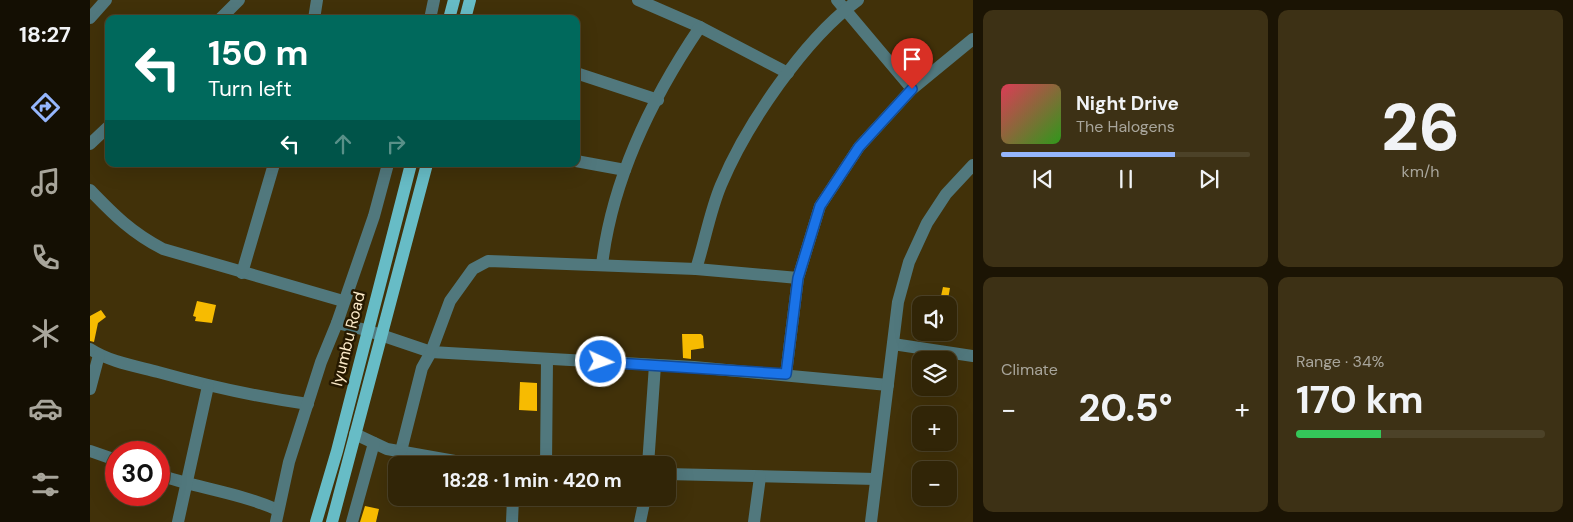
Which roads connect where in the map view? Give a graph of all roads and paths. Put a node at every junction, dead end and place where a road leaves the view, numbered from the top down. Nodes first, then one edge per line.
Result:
1 (106, 0) edge
2 (239, 0) edge
3 (317, 0) edge
4 (434, 0) edge
5 (454, 0) edge
6 (470, 0) edge
7 (641, 0) edge
8 (858, 0) edge
9 (840, 5) edge
10 (224, 15) edge
11 (315, 15) edge
12 (431, 15) edge
13 (450, 15) edge
14 (466, 15) edge
15 (90, 18) edge
16 (700, 27) junction
17 (973, 39) edge
18 (788, 73) junction
19 (580, 74) edge
20 (912, 89) junction
21 (658, 100) junction
22 (105, 130) edge
23 (90, 144) edge
24 (580, 163) edge
25 (973, 165) edge
26 (273, 167) edge
27 (387, 167) edge
28 (410, 167) edge
29 (425, 167) edge
30 (625, 170) junction
31 (90, 190) edge
32 (602, 265) junction
33 (696, 269) junction
34 (242, 273) junction
35 (798, 278) junction
36 (343, 301) junction
37 (337, 323) junction
38 (366, 330) junction
39 (381, 334) junction
40 (893, 344) junction
41 (95, 352) edge
42 (431, 352) junction
43 (973, 356) edge
44 (547, 360) junction
45 (655, 365) junction
46 (786, 374) junction
47 (888, 385) junction
48 (208, 386) junction
49 (90, 390) edge
50 (308, 404) junction
51 (355, 434) junction
52 (374, 442) junction
53 (400, 451) junction
54 (90, 452) edge
55 (430, 456) edge
56 (546, 456) edge
57 (649, 456) edge
58 (105, 457) edge
59 (676, 474) edge
60 (760, 477) junction
61 (170, 479) edge
62 (876, 479) junction
63 (187, 484) junction
64 (513, 506) edge
65 (643, 506) edge
66 (277, 516) edge
67 (178, 522) edge
68 (316, 522) edge
69 (332, 522) edge
70 (352, 522) edge
71 (512, 522) edge
72 (640, 522) edge
73 (754, 522) edge
74 (871, 522) edge

1 - 15 street
2 - 10 street
3 - 11 street
4 - 12 street
5 - 13 main road
6 - 14 main road
7 - 16 street
8 - 9 street
9 - 18 street
9 - 20 street
16 - 18 street
16 - 21 street
17 - 20 street
18 - 33 street
19 - 21 street
20 - 35 street
21 - 30 street
22 - 23 street
24 - 30 street
25 - 40 street
26 - 34 street
27 - 36 street
28 - 38 main road, Iyumbu Road
29 - 39 main road, Iyumbu Road
30 - 32 street
31 - 34 street
32 - 33 street
32 - 42 street
33 - 35 street
34 - 36 street
35 - 46 street
36 - 37 street
37 - 38 street
37 - 50 street
38 - 39 street
38 - 68 main road, Iyumbu Road
39 - 42 street
39 - 51 main road, Iyumbu Road
40 - 43 street
40 - 47 street
41 - 48 street
41 - 49 street
42 - 44 street
42 - 53 street
44 - 45 street
44 - 56 street
45 - 46 street
45 - 57 street
46 - 47 street
47 - 62 street
48 - 50 street
48 - 63 street
50 - 66 street
51 - 52 street
51 - 69 main road, Iyumbu Road
52 - 53 street
52 - 70 street
53 - 55 street
54 - 58 street
59 - 60 street
60 - 62 street
60 - 73 street
61 - 63 street
62 - 74 street
63 - 66 street
63 - 67 street
64 - 71 street
65 - 72 street

